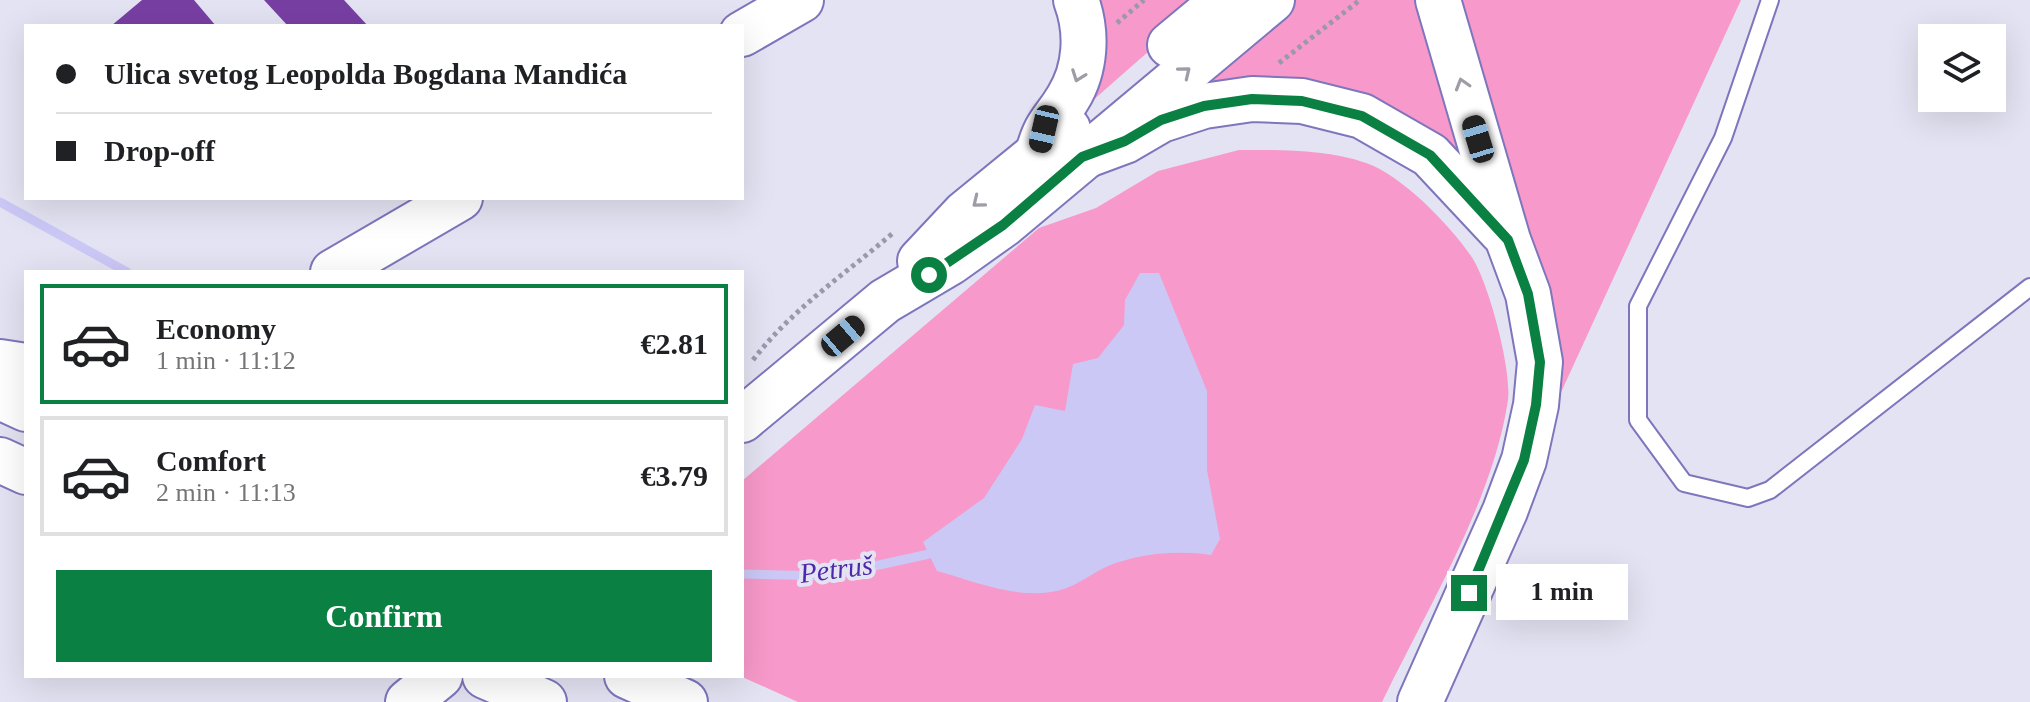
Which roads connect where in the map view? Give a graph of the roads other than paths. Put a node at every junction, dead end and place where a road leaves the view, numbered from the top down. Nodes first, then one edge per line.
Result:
1 (801, 0) edge
2 (1076, 0) edge
3 (1224, 0) edge
4 (1272, 0) edge
5 (1438, 0) edge
6 (1770, 0) edge
7 (744, 33) edge
8 (1038, 153) junction
9 (1082, 157) junction
10 (457, 200) edge
11 (1508, 240) junction
12 (336, 270) edge
13 (2030, 287) edge
14 (885, 301) junction
15 (0, 362) edge
16 (24, 366) edge
17 (0, 397) edge
18 (24, 408) edge
19 (744, 418) edge
20 (0, 460) edge
21 (24, 471) edge
22 (438, 678) edge
23 (631, 678) edge
24 (498, 686) edge
25 (408, 702) edge
26 (544, 702) edge
27 (685, 702) edge
28 (1420, 702) edge

1 - 7 main road
2 -> 8 main road
3 - 8 main road
9 -> 4 main road
11 -> 5 main road
6 - 13 lane
8 -> 14 main road
9 - 11 main road
9 - 14 main road
10 - 12 main road
11 - 28 main road
14 - 19 main road
15 - 16 main road
17 - 18 main road
20 - 21 main road
22 - 25 main road
23 - 27 main road
24 - 26 main road

